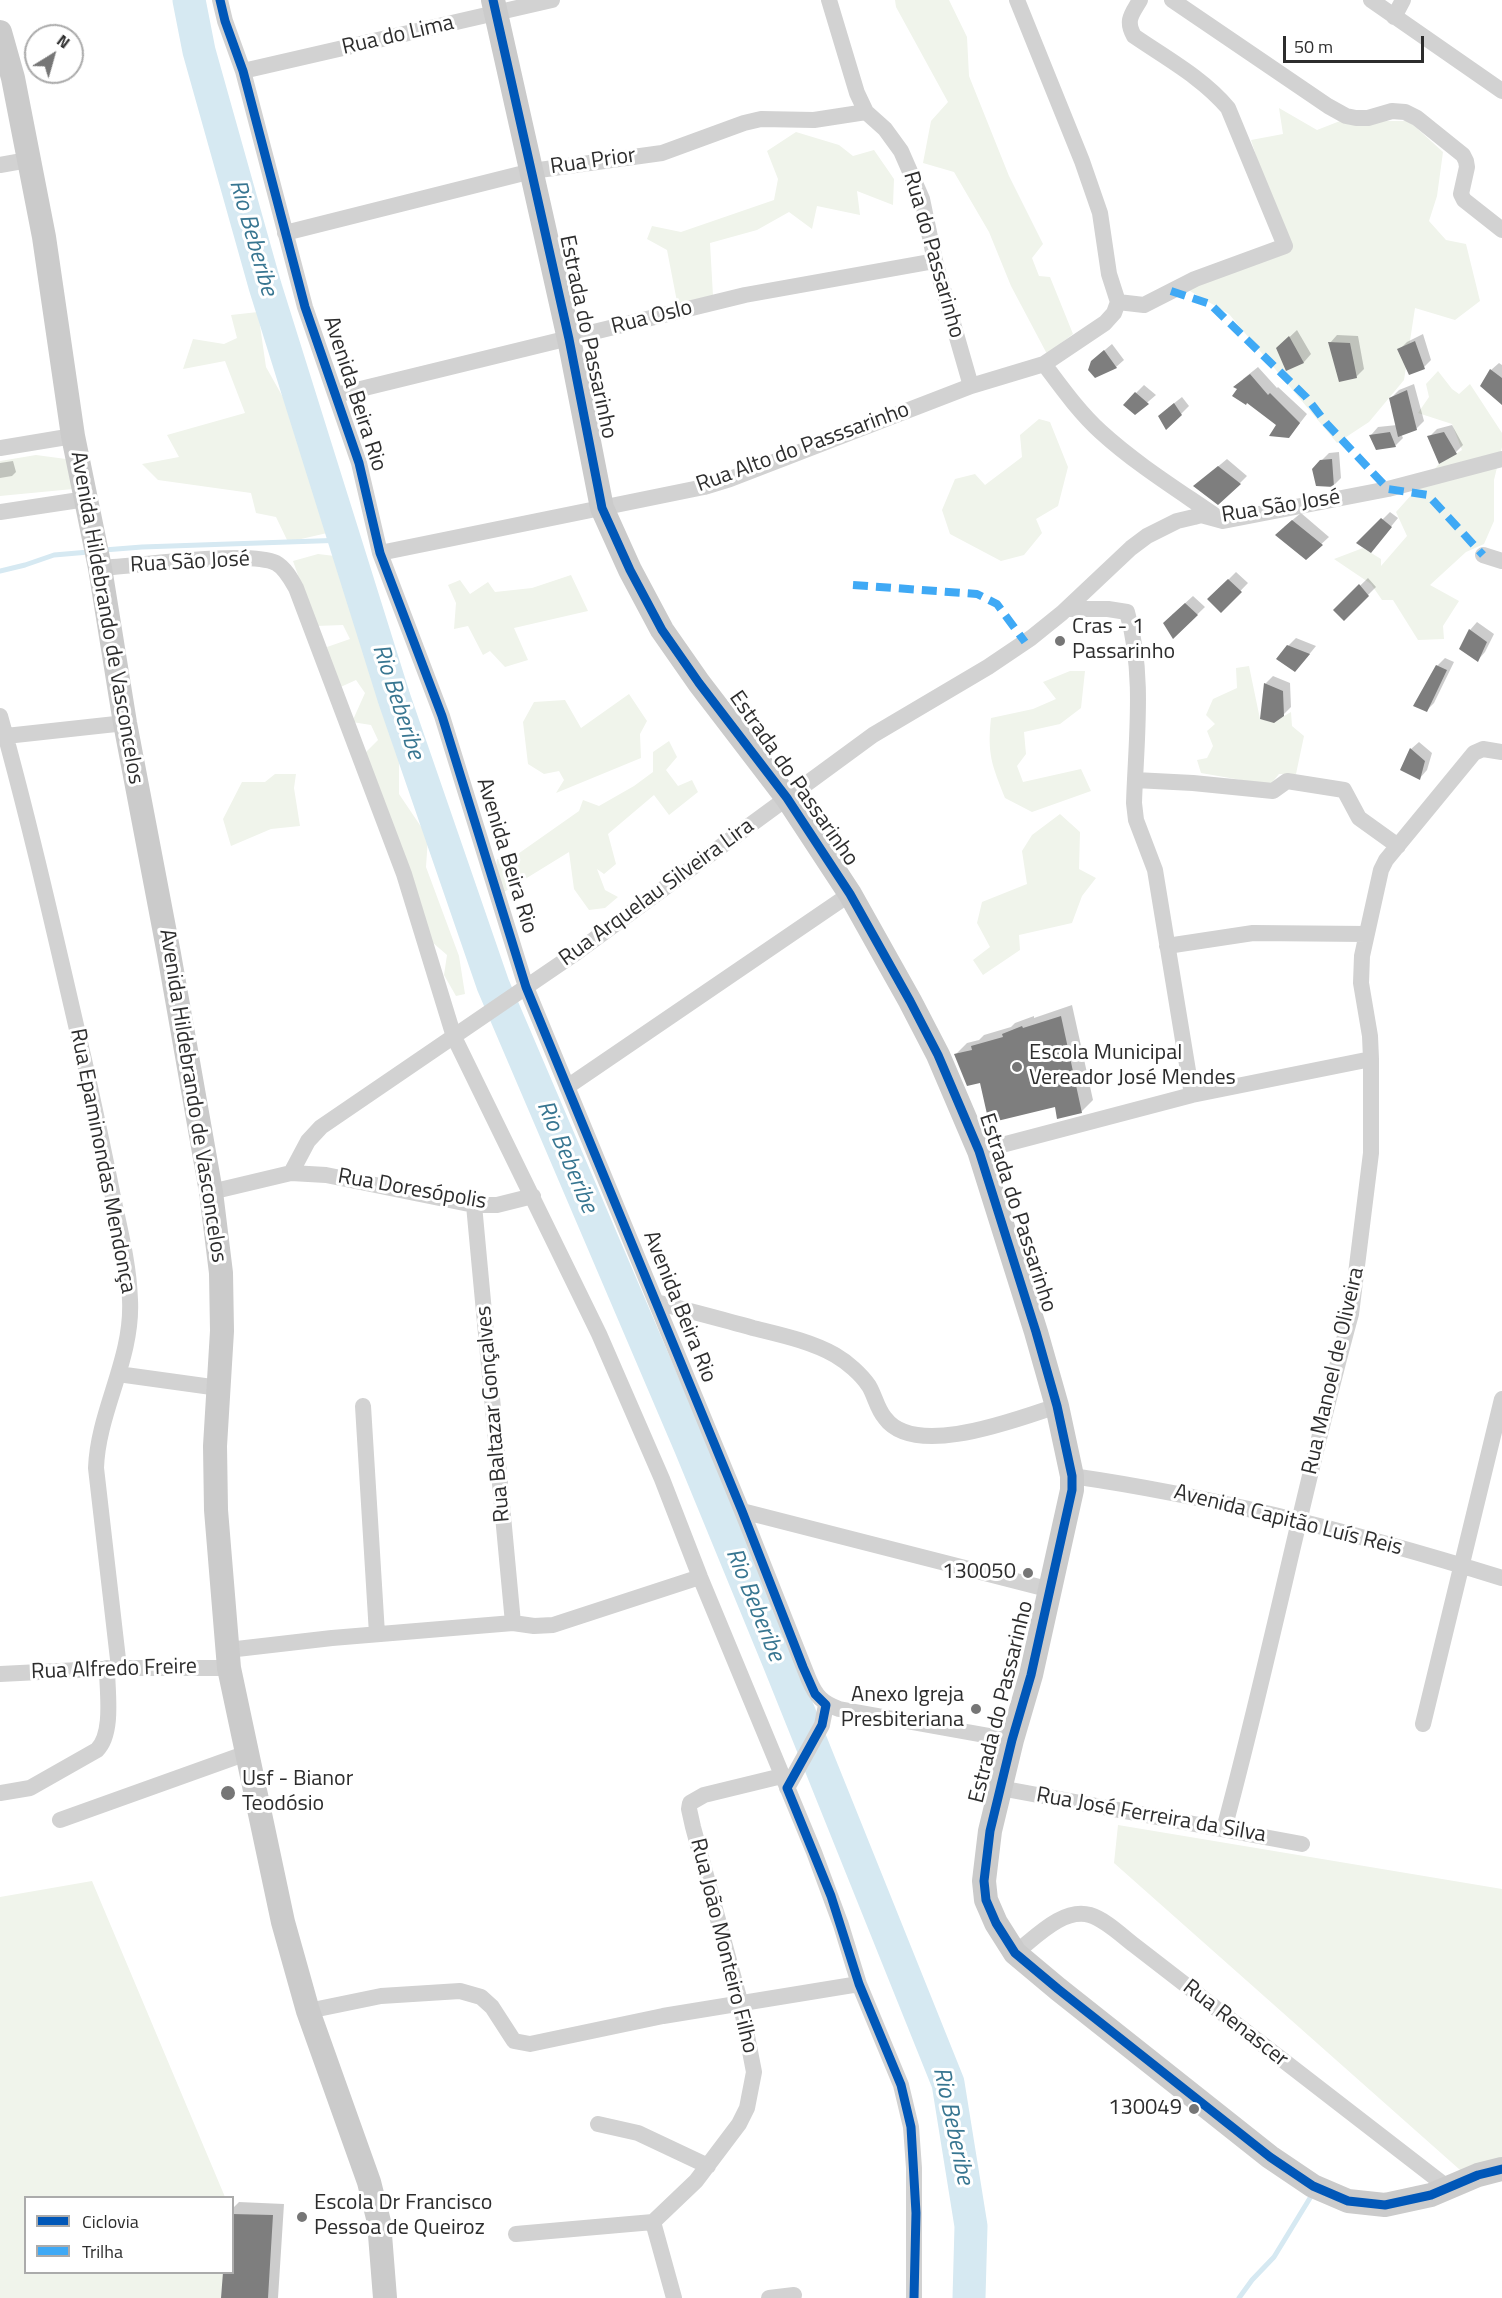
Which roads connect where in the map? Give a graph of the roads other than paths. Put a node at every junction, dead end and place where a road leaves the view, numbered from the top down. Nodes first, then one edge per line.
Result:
1 (220, 0) edge
2 (552, 0) edge
3 (829, 0) edge
4 (1017, 0) edge
5 (1140, 0) edge
6 (1172, 0) edge
7 (1371, 0) edge
8 (1403, 0) edge
9 (494, 6) edge
10 (1394, 17) junction
11 (0, 32) edge
12 (243, 71) junction
13 (1502, 91) edge
14 (866, 111) junction
15 (28, 160) junction
16 (0, 165) edge
17 (532, 171) junction
18 (1502, 230) edge
19 (285, 233) junction
20 (935, 261) junction
21 (1118, 302) junction
22 (569, 339) junction
23 (1044, 364) junction
24 (971, 386) junction
25 (336, 395) junction
26 (73, 436) junction
27 (0, 448) edge
28 (1502, 459) edge
29 (86, 499) junction
30 (602, 508) junction
31 (0, 512) edge
32 (1223, 520) junction
33 (380, 553) junction
34 (1483, 555) dead end
35 (98, 558) junction
36 (1502, 561) edge
37 (1067, 609) junction
38 (0, 716) edge
39 (125, 723) junction
40 (6, 736) junction
41 (1502, 752) edge
42 (6, 769) edge
43 (1135, 780) junction
44 (787, 798) junction
45 (1398, 846) junction
46 (850, 894) junction
47 (1367, 934) junction
48 (1167, 946) junction
49 (520, 992) junction
50 (454, 1037) junction
51 (1371, 1059) junction
52 (567, 1087) junction
53 (1192, 1095) junction
54 (979, 1151) junction
55 (291, 1173) junction
56 (211, 1192) junction
57 (533, 1196) junction
58 (474, 1205) junction
59 (656, 1302) junction
60 (118, 1374) junction
61 (219, 1388) junction
62 (1502, 1399) edge
63 (363, 1406) dead end
64 (1057, 1406) junction
65 (1072, 1476) junction
66 (742, 1511) junction
67 (1300, 1521) junction
68 (1460, 1565) junction
69 (700, 1577) junction
70 (1502, 1578) edge
71 (1051, 1590) junction
72 (513, 1623) junction
73 (377, 1634) junction
74 (228, 1659) junction
75 (113, 1668) junction
76 (0, 1674) edge
77 (823, 1702) junction
78 (1423, 1724) dead end
79 (1012, 1740) junction
80 (247, 1753) junction
81 (788, 1779) junction
82 (999, 1788) junction
83 (0, 1793) edge
84 (60, 1820) dead end
85 (1224, 1829) junction
86 (1302, 1844) dead end
87 (1016, 1953) junction
88 (859, 1984) junction
89 (741, 2005) junction
90 (308, 2011) junction
91 (598, 2124) dead end
92 (708, 2166) junction
93 (1502, 2169) edge
94 (1447, 2187) junction
95 (653, 2222) junction
96 (516, 2234) dead end
97 (794, 2295) dead end
98 (385, 2298) edge
99 (674, 2298) edge
100 (769, 2298) edge
101 (914, 2298) edge

1 - 12 street, Avenida Beira Rio
2 - 9 street, Rua do Lima
3 - 14 street, Rua do Passarinho
4 - 21 street
5 - 21 street
6 - 18 street
7 - 10 street
8 - 10 street
9 - 12 street, Rua do Lima
9 - 17 street, Estrada do Passarinho
10 - 13 street
11 - 15 street, Avenida Hildebrando de Vasconcelos
12 - 19 street, Avenida Beira Rio
14 - 17 street, Rua Prior
14 - 20 street, Rua do Passarinho
15 - 16 street
15 - 26 street, Avenida Hildebrando de Vasconcelos
17 - 19 street, Rua Prior
17 - 22 street, Estrada do Passarinho
19 - 25 street, Avenida Beira Rio
20 - 22 street, Rua Oslo
20 - 24 street, Rua do Passarinho
21 - 23 street, Rua Alto do Passsarinho
22 - 25 street, Rua Oslo
22 - 30 street, Estrada do Passarinho
23 - 24 street, Rua Alto do Passsarinho
23 - 32 street
24 - 30 street, Rua Alto do Passsarinho
25 - 33 street, Avenida Beira Rio
26 - 27 street
26 - 29 street, Avenida Hildebrando de Vasconcelos
28 - 32 street, Rua São José
29 - 31 street
29 - 35 street, Avenida Hildebrando de Vasconcelos
30 - 33 street, Rua Alto do Passsarinho
30 - 44 street, Estrada do Passarinho
32 - 37 street, Rua São José
33 - 49 street, Avenida Beira Rio
34 - 36 street
35 - 39 street, Avenida Hildebrando de Vasconcelos
35 - 50 street, Rua São José
37 - 43 street
37 - 44 street, Rua São José
38 - 40 street, Rua Epaminondas Mendonça
39 - 40 street
39 - 56 street, Avenida Hildebrando de Vasconcelos
40 - 42 street, Rua Epaminondas Mendonça
41 - 45 street, Rua Manoel de Oliveira
42 - 60 street, Rua Epaminondas Mendonça
43 - 45 street
43 - 48 street
44 - 46 street, Estrada do Passarinho
44 - 49 street, Rua Arquelau Silveira Lira
45 - 47 street, Rua Manoel de Oliveira
46 - 52 street
46 - 54 street, Estrada do Passarinho
47 - 48 street
47 - 51 street, Rua Manoel de Oliveira
48 - 53 street
49 - 50 street, Rua Arquelau Silveira Lira
49 - 52 street, Avenida Beira Rio
50 - 55 street
50 - 57 street
51 - 53 street
51 - 67 street, Rua Manoel de Oliveira
52 - 59 street, Avenida Beira Rio
53 - 54 street
54 - 64 street, Estrada do Passarinho
55 - 56 street
55 - 58 street, Rua Doresópolis
56 - 61 street, Avenida Hildebrando de Vasconcelos
57 - 58 street, Rua Doresópolis
57 - 69 street
58 - 72 street, Rua Baltazar Gonçalves
59 - 64 street
59 - 66 street, Avenida Beira Rio
60 - 61 street
60 - 75 street, Rua Epaminondas Mendonça
61 - 74 street, Avenida Hildebrando de Vasconcelos
62 - 68 street
63 - 73 street
64 - 65 street, Estrada do Passarinho
65 - 67 street, Avenida Capitão Luís Reis
65 - 71 street, Estrada do Passarinho
66 - 71 street
66 - 77 street, Avenida Beira Rio
67 - 68 street, Avenida Capitão Luís Reis
67 - 85 street, Rua Manoel de Oliveira
68 - 70 street, Avenida Capitão Luís Reis
68 - 78 street
69 - 72 street, Rua Alfredo Freire
69 - 81 street
71 - 79 street, Estrada do Passarinho
72 - 73 street, Rua Alfredo Freire
73 - 74 street, Rua Alfredo Freire
74 - 75 street, Rua Alfredo Freire
74 - 80 street, Avenida Hildebrando de Vasconcelos
75 - 76 street, Rua Alfredo Freire
75 - 83 street, Rua Epaminondas Mendonça
77 - 79 street
77 - 81 street
79 - 82 street, Estrada do Passarinho
80 - 84 street
80 - 90 street, Avenida Hildebrando de Vasconcelos
81 - 88 street
81 - 89 street, Rua João Monteiro Filho
82 - 85 street, Rua José Ferreira da Silva
82 - 87 street, Estrada do Passarinho
85 - 86 street, Rua José Ferreira da Silva
87 - 94 street, Estrada do Passarinho
87 - 94 street, Rua Renascer
88 - 89 street
88 - 101 street
89 - 90 street
89 - 92 street, Rua João Monteiro Filho
90 - 98 street, Avenida Hildebrando de Vasconcelos
91 - 92 street
92 - 95 street, Rua João Monteiro Filho
93 - 94 street, Estrada do Passarinho
95 - 96 street
95 - 99 street
97 - 100 street

